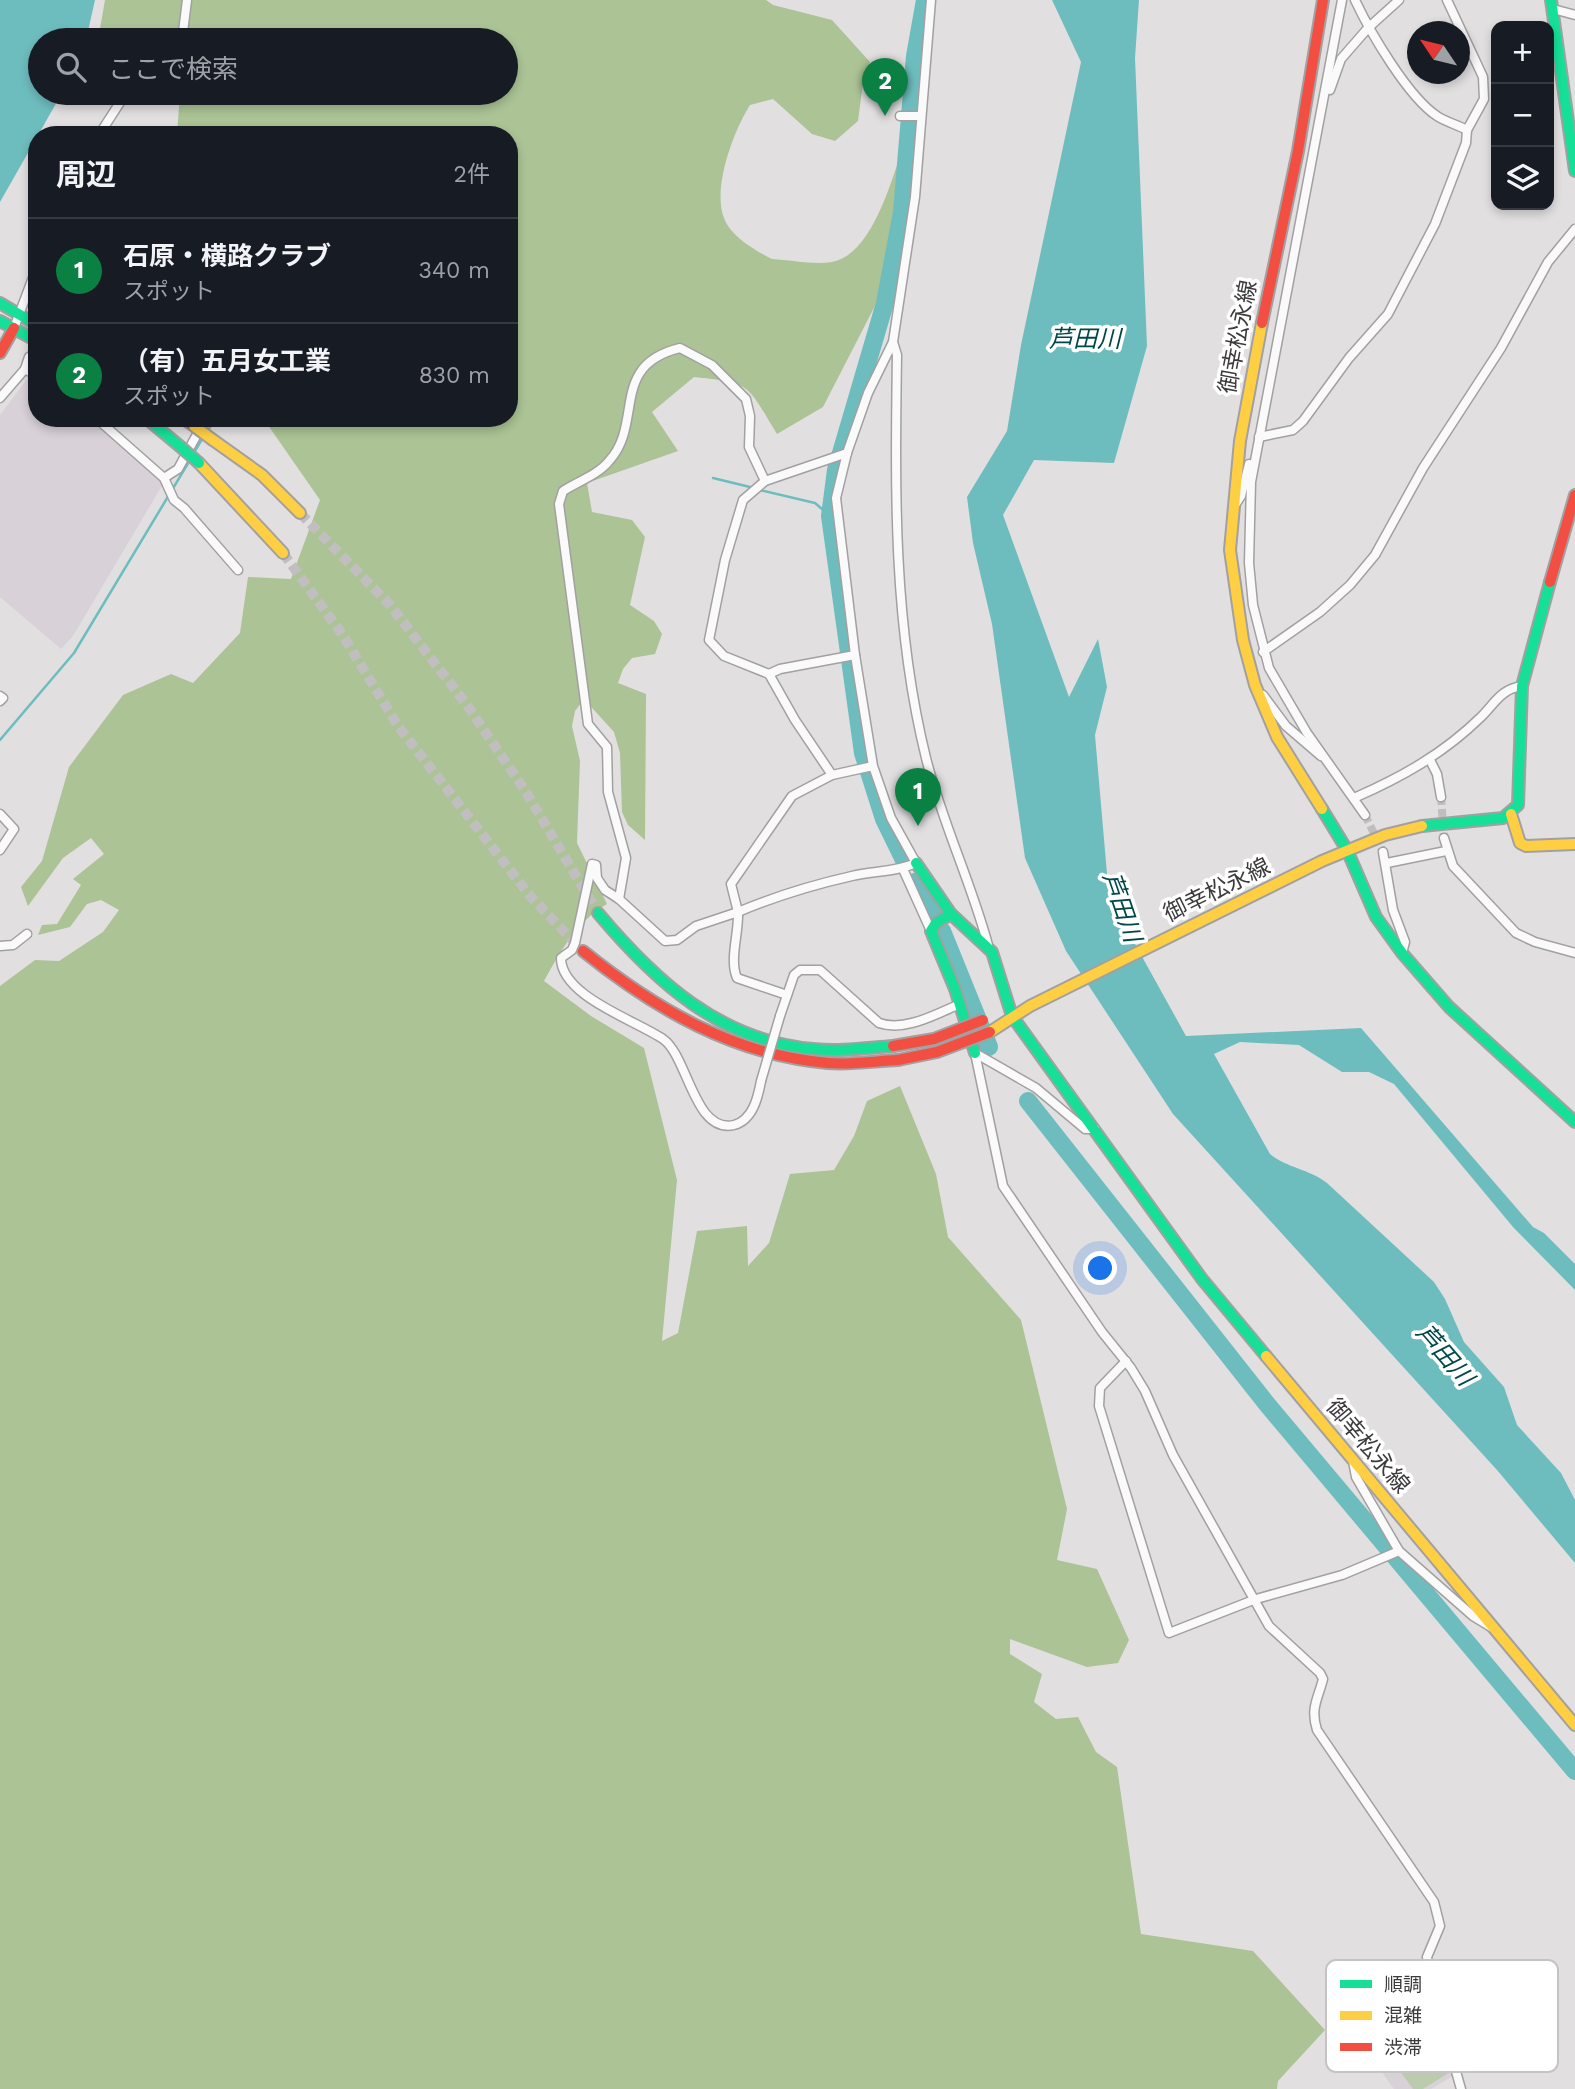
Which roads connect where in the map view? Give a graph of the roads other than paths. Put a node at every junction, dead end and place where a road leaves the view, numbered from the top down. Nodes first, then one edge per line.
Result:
1 (187, 0) edge
2 (931, 0) edge
3 (1323, 0) edge
4 (1342, 0) edge
5 (1355, 0) edge
6 (1399, 0) edge
7 (1447, 0) edge
8 (1552, 5) edge
9 (1575, 15) edge
10 (184, 28) edge
11 (1368, 28) junction
12 (1326, 94) junction
13 (118, 105) edge
14 (900, 116) dead end
15 (920, 116) junction
16 (105, 126) edge
17 (1467, 130) junction
18 (1575, 172) edge
19 (1575, 229) edge
20 (28, 290) edge
21 (0, 303) edge
22 (19, 314) junction
23 (28, 319) edge
24 (0, 321) edge
25 (14, 328) junction
26 (28, 336) edge
27 (893, 342) junction
28 (0, 352) edge
29 (28, 360) tunnel mouth
30 (25, 369) junction
31 (28, 371) edge
32 (0, 398) edge
33 (106, 427) edge
34 (157, 427) edge
35 (195, 427) edge
36 (201, 427) edge
37 (1258, 441) junction
38 (847, 453) junction
39 (164, 478) junction
40 (760, 486) junction
41 (1575, 495) edge
42 (1232, 510) junction
43 (300, 513) tunnel mouth
44 (284, 553) tunnel mouth
45 (238, 570) dead end
46 (1264, 652) junction
47 (855, 655) junction
48 (769, 674) junction
49 (1255, 685) junction
50 (1522, 686) junction
51 (0, 696) edge
52 (0, 701) edge
53 (1326, 760) junction
54 (1430, 760) junction
55 (869, 768) junction
56 (832, 775) junction
57 (1441, 797) tunnel mouth
58 (1354, 798) junction
59 (0, 814) edge
60 (1511, 814) junction
61 (1365, 816) tunnel mouth
62 (1444, 838) tunnel mouth
63 (1575, 844) edge
64 (0, 850) edge
65 (1347, 850) junction
66 (1446, 851) junction
67 (1383, 852) tunnel mouth
68 (916, 863) junction
69 (1387, 863) junction
70 (903, 869) junction
71 (619, 899) junction
72 (738, 912) junction
73 (598, 913) tunnel mouth
74 (951, 914) junction
75 (931, 931) junction
76 (27, 934) dead end
77 (988, 945) junction
78 (0, 946) edge
79 (583, 951) tunnel mouth
80 (1402, 953) junction
81 (1575, 953) edge
82 (787, 995) junction
83 (960, 1004) junction
84 (1012, 1016) junction
85 (975, 1053) junction
86 (1575, 1122) edge
87 (1095, 1129) junction
88 (1126, 1361) junction
89 (1353, 1461) junction
90 (1395, 1553) junction
91 (1256, 1600) junction
92 (1493, 1628) junction
93 (1575, 1725) edge
94 (1427, 1960) edge
95 (1456, 2072) edge
96 (1461, 2089) edge

1 - 10 street
2 - 15 street
3 - 42 main road, 御幸松永線
4 - 12 street
5 - 11 street
6 - 11 street
7 - 17 street
8 - 9 street
8 - 18 main road
11 - 12 street
11 - 17 street
12 - 37 street
13 - 16 street
14 - 15 street
15 - 27 street
17 - 37 street
19 - 46 street
20 - 22 street
21 - 22 main road
22 - 23 main road
22 - 25 street
24 - 25 main road
25 - 26 main road
25 - 28 main road
27 - 38 street
27 - 77 street
29 - 30 street
30 - 31 street
30 - 32 street
33 - 39 street
34 - 44 main road, bridge
35 - 43 main road, bridge
36 - 39 street
37 - 42 street
37 - 46 street
38 - 40 street
38 - 47 street
39 - 45 street
40 - 48 street
40 - 71 street
41 - 50 main road
42 - 49 main road, 御幸松永線
46 - 53 street
47 - 48 street
47 - 55 street
48 - 56 street
49 - 53 street
49 - 65 main road, 御幸松永線
50 - 54 street
50 - 60 main road
51 - 52 street
53 - 58 street
54 - 57 street
54 - 58 street
55 - 56 street
55 - 68 street
56 - 72 street
58 - 61 street
59 - 64 street
60 - 63 main road
60 - 65 main road
62 - 66 street
65 - 80 main road
65 - 84 main road, 御幸松永線
66 - 69 street
66 - 81 street
67 - 69 street
68 - 70 street
68 - 74 main road
69 - 80 street
70 - 72 street
70 - 75 street
71 - 72 street
71 - 82 street, bridge
72 - 82 street
73 - 84 main road, bridge
74 - 75 main road
74 - 77 main road
75 - 83 main road
76 - 78 street
77 - 84 main road
79 - 84 main road, bridge
80 - 86 main road
82 - 83 street
83 - 85 main road
84 - 87 main road, 御幸松永線
85 - 87 street
85 - 88 street
87 - 89 main road, 御幸松永線
88 - 91 street
88 - 91 street
89 - 90 street
89 - 92 main road, 御幸松永線
90 - 91 street
90 - 92 street
91 - 94 street
92 - 93 main road, 御幸松永線
95 - 96 street

